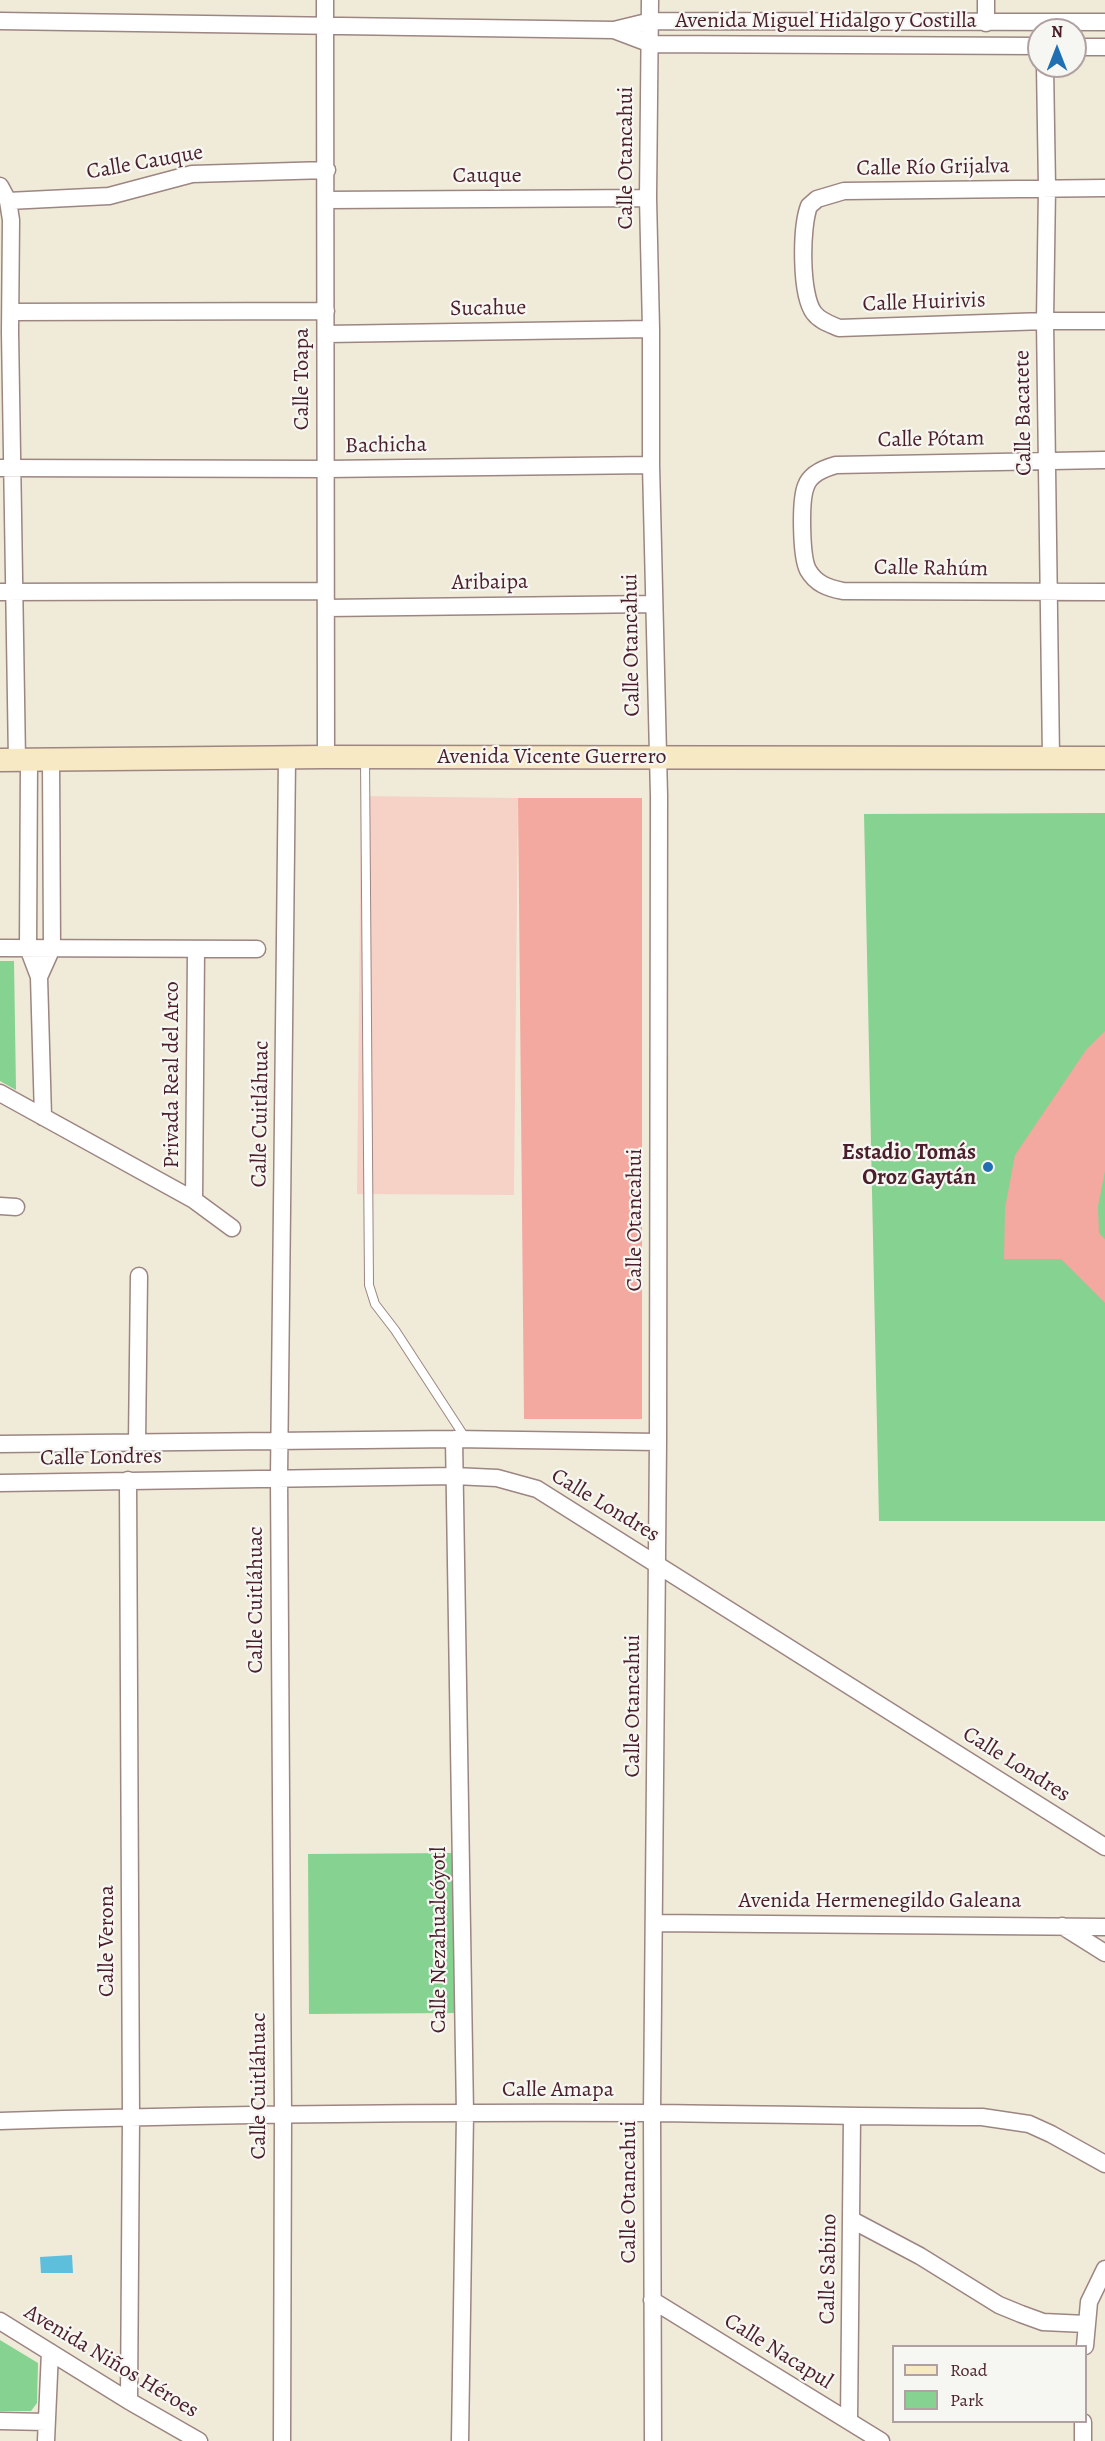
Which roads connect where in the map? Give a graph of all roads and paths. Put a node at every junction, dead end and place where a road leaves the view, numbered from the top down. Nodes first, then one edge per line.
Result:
1 (325, 0) edge
2 (650, 0) edge
3 (986, 0) edge
4 (0, 21) edge
5 (651, 21) junction
6 (1105, 22) edge
7 (986, 23) junction
8 (1087, 23) edge
9 (1027, 25) edge
10 (326, 26) junction
11 (614, 30) junction
12 (651, 44) junction
13 (1027, 46) edge
14 (1087, 47) edge
15 (1105, 47) edge
16 (1045, 78) edge
17 (327, 170) junction
18 (1047, 188) junction
19 (1105, 188) edge
20 (2, 191) edge
21 (648, 198) junction
22 (326, 200) junction
23 (805, 249) joint
24 (326, 311) junction
25 (11, 312) junction
26 (1045, 321) junction
27 (1105, 321) edge
28 (651, 329) junction
29 (5, 332) edge
30 (326, 334) junction
31 (1048, 460) junction
32 (1105, 460) edge
33 (651, 465) junction
34 (7, 468) edge
35 (326, 469) junction
36 (802, 526) joint
37 (7, 592) edge
38 (1105, 592) edge
39 (1048, 593) junction
40 (325, 599) junction
41 (654, 604) junction
42 (326, 757) junction
43 (658, 757) junction
44 (365, 758) junction
45 (1051, 758) junction
46 (1105, 758) edge
47 (287, 759) junction
48 (24, 760) edge
49 (0, 948) edge
50 (28, 948) junction
51 (52, 948) junction
52 (257, 949) dead end
53 (196, 950) junction
54 (39, 977) junction
55 (0, 1093) edge
56 (43, 1117) junction
57 (194, 1200) junction
58 (232, 1228) dead end
59 (139, 1276) dead end
60 (460, 1439) junction
61 (279, 1440) junction
62 (137, 1442) junction
63 (658, 1442) junction
64 (0, 1444) edge
65 (454, 1476) junction
66 (279, 1478) junction
67 (128, 1480) junction
68 (0, 1483) edge
69 (657, 1564) junction
70 (1105, 1847) edge
71 (655, 1923) junction
72 (1061, 1926) junction
73 (1105, 1927) edge
74 (1105, 1953) edge
75 (652, 2113) junction
76 (465, 2114) junction
77 (284, 2115) junction
78 (131, 2116) junction
79 (852, 2116) junction
80 (0, 2121) edge
81 (1105, 2164) edge
82 (852, 2220) junction
83 (1105, 2269) edge
84 (652, 2300) junction
85 (0, 2321) edge
86 (1086, 2324) junction
87 (1085, 2345) edge
88 (50, 2352) junction
89 (129, 2401) junction
90 (0, 2421) edge
91 (849, 2421) junction
92 (46, 2422) junction
93 (1083, 2423) edge
94 (46, 2441) edge
95 (199, 2441) edge
96 (282, 2441) edge
97 (460, 2441) edge
98 (653, 2441) edge
99 (881, 2441) edge
100 (1083, 2441) edge

1 - 10 street, Calle Toapa
2 - 5 street, Calle Otancahui
3 - 7 street
4 - 10 street, Avenida Miguel Hidalgo y Costilla
5 - 7 street, Avenida Miguel Hidalgo y Costilla
5 - 11 street, Avenida Miguel Hidalgo y Costilla
5 - 12 street, Calle Otancahui
6 - 8 street, Avenida Miguel Hidalgo y Costilla
7 - 9 street, Avenida Miguel Hidalgo y Costilla
10 - 11 street, Avenida Miguel Hidalgo y Costilla
10 - 17 street, Calle Toapa
11 - 12 street, Avenida Miguel Hidalgo y Costilla
12 - 13 street, Avenida Miguel Hidalgo y Costilla
12 - 21 street, Calle Otancahui
14 - 15 street
16 - 18 street, Calle Bacatete
17 - 20 street, Calle Cauque
17 - 22 street, Calle Toapa
18 - 19 street, Calle Río Grijalva
18 - 23 street, Calle Río Grijalva
18 - 26 street, Calle Bacatete
20 - 25 street
21 - 22 street, Cauque
21 - 28 street, Calle Otancahui
22 - 24 street, Calle Toapa
23 - 26 street, Calle Huirivis
24 - 25 street
24 - 30 street, Calle Toapa
25 - 29 street
26 - 27 street, Calle Huirivis
26 - 31 street, Calle Bacatete
28 - 30 street, Sucahue
28 - 33 street, Calle Otancahui
29 - 34 street
30 - 35 street, Calle Toapa
31 - 32 street, Calle Pótam
31 - 36 street, Calle Pótam
31 - 39 street, Calle Bacatete
33 - 35 street, Bachicha
33 - 41 street, Calle Otancahui
34 - 35 street, Bachicha
34 - 37 street
35 - 40 street, Calle Toapa
36 - 39 street, Calle Rahúm
37 - 40 street, Aribaipa
37 - 48 street
38 - 39 street, Calle Rahúm
39 - 45 street, Calle Bacatete
40 - 41 street, Aribaipa
40 - 42 street, Calle Toapa
41 - 43 street, Calle Otancahui
42 - 44 main road, Avenida Vicente Guerrero
42 - 47 main road, Avenida Vicente Guerrero
43 - 44 main road, Avenida Vicente Guerrero
43 - 45 main road, Avenida Vicente Guerrero
43 - 63 street, Calle Otancahui
44 - 60 lane
45 - 46 main road, Avenida Vicente Guerrero
47 - 48 main road, Avenida Vicente Guerrero
47 - 61 street, Calle Cuitláhuac
48 - 50 street
48 - 51 street
49 - 50 street, Privada Real del Arco
50 - 51 street, Privada Real del Arco
50 - 54 street
51 - 53 street, Privada Real del Arco
51 - 54 street
52 - 53 street, Privada Real del Arco
53 - 57 street, Privada Real del Arco
54 - 56 street
55 - 56 street, Privada Real del Arco
56 - 57 street, Privada Real del Arco
57 - 58 street, Privada Real del Arco
59 - 62 street
60 - 61 street, Calle Londres
60 - 63 street, Calle Londres
60 - 65 street, Calle Nezahualcóyotl
61 - 62 street, Calle Londres
61 - 66 street, Calle Cuitláhuac
62 - 64 street, Calle Londres
63 - 69 street, Calle Otancahui
65 - 66 street, Calle Londres
65 - 69 street, Calle Londres
65 - 76 street, Calle Nezahualcóyotl
66 - 67 street, Calle Londres
66 - 77 street, Calle Cuitláhuac
67 - 68 street, Calle Londres
67 - 78 street, Calle Verona
69 - 70 street, Calle Londres
69 - 71 street, Calle Otancahui
71 - 72 street, Avenida Hermenegildo Galeana
71 - 75 street, Calle Otancahui
72 - 73 street, Avenida Hermenegildo Galeana
72 - 74 street
75 - 76 street, Calle Amapa
75 - 79 street, Calle Amapa
75 - 84 street, Calle Otancahui
76 - 77 street, Calle Amapa
76 - 97 street, Calle Nezahualcóyotl
77 - 78 street, Calle Amapa
77 - 96 street, Calle Cuitláhuac
78 - 80 street, Calle Amapa
78 - 89 street, Calle Verona
79 - 81 street, Calle Amapa
79 - 82 street, Calle Sabino
82 - 86 street
82 - 91 street, Calle Sabino
83 - 86 street
84 - 91 street, Calle Nacapul
84 - 98 street, Calle Otancahui
85 - 88 street, Avenida Niños Héroes
86 - 87 street
88 - 89 street, Avenida Niños Héroes
88 - 92 street
89 - 95 street, Avenida Niños Héroes
90 - 92 street
91 - 99 street, Calle Nacapul
92 - 94 street
93 - 100 street

